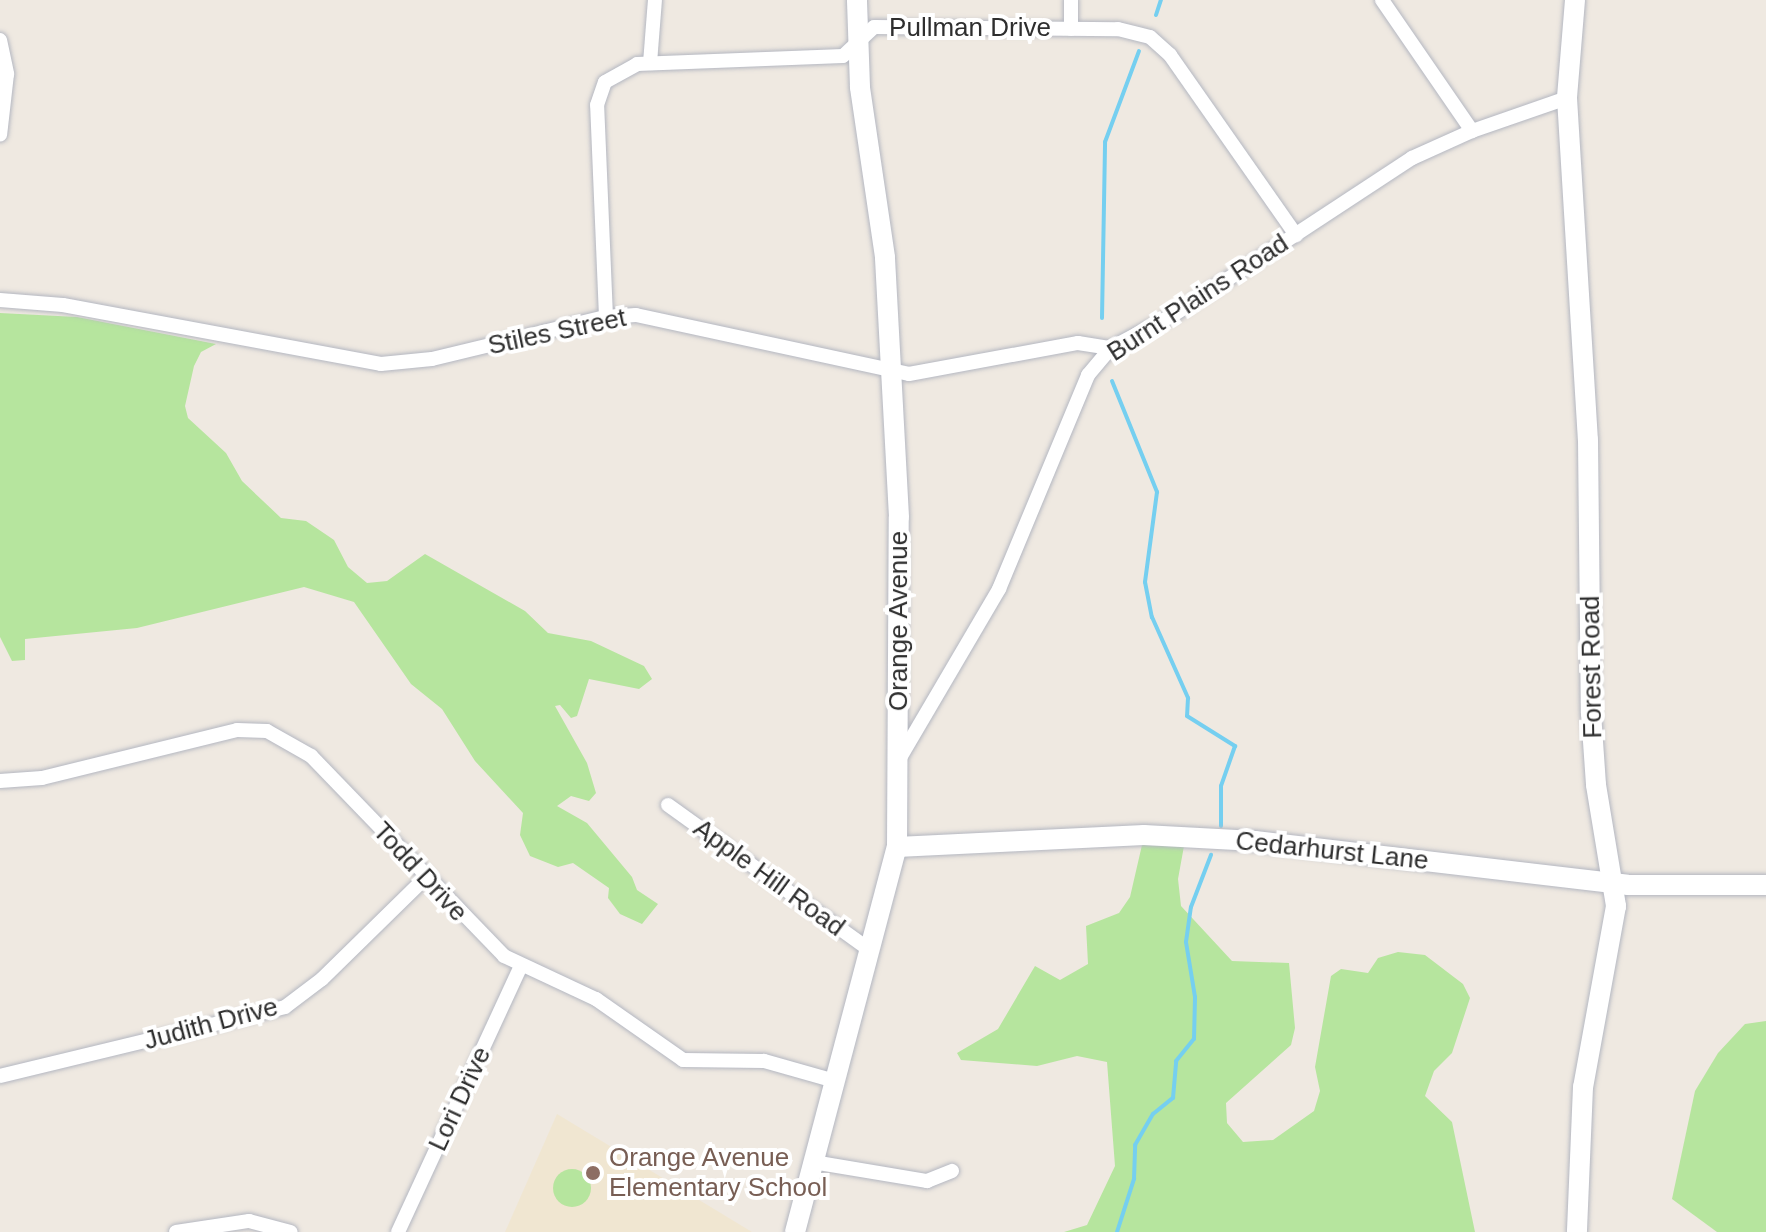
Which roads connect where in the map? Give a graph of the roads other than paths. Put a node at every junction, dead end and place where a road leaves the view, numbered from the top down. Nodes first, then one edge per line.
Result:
1 (655, 0) edge
2 (857, 0) edge
3 (1071, 0) edge
4 (1382, 0) edge
5 (1575, 0) edge
6 (1071, 29) junction
7 (0, 40) edge
8 (857, 42) junction
9 (650, 63) junction
10 (1567, 98) junction
11 (1472, 131) junction
12 (0, 135) edge
13 (1296, 235) junction
14 (0, 300) edge
15 (606, 317) junction
16 (1111, 348) junction
17 (892, 370) junction
18 (897, 763) junction
19 (0, 781) edge
20 (668, 805) dead end
21 (897, 847) junction
22 (425, 878) junction
23 (1613, 883) junction
24 (1766, 885) edge
25 (871, 951) junction
26 (521, 966) junction
27 (0, 1076) edge
28 (835, 1081) junction
29 (813, 1162) junction
30 (952, 1171) dead end
31 (176, 1232) edge
32 (291, 1232) edge
33 (398, 1232) edge
34 (795, 1232) edge
35 (1577, 1232) edge

1 - 9 street
2 - 8 main road, Orange Avenue
3 - 6 street
4 - 11 street
5 - 10 main road
6 - 8 street, Pullman Drive
6 - 13 street, Pullman Drive
7 - 12 street
8 - 9 street, Pullman Drive
8 - 17 main road, Orange Avenue
9 - 15 street, Pullman Drive
10 - 11 street, Burnt Plains Road
10 - 23 main road, Forest Road
11 - 13 street, Burnt Plains Road
13 - 16 street, Burnt Plains Road
14 - 15 street, Stiles Street
15 - 17 street, Stiles Street
16 - 17 street, Stiles Street
16 - 18 street, Burnt Plains Road
17 - 18 main road, Orange Avenue
18 - 21 main road, Orange Avenue
19 - 22 street, Todd Drive
20 - 25 street, Apple Hill Road
21 - 23 main road, Cedarhurst Lane
21 - 25 main road, Orange Avenue
22 - 26 street, Todd Drive
22 - 27 street, Judith Drive
23 - 24 main road, Cedarhurst Lane
23 - 35 main road, Forest Road
25 - 28 main road, Orange Avenue
26 - 28 street, Todd Drive
26 - 33 street, Lori Drive
28 - 29 main road, Orange Avenue
29 - 30 street
29 - 34 main road, Orange Avenue
31 - 32 street

